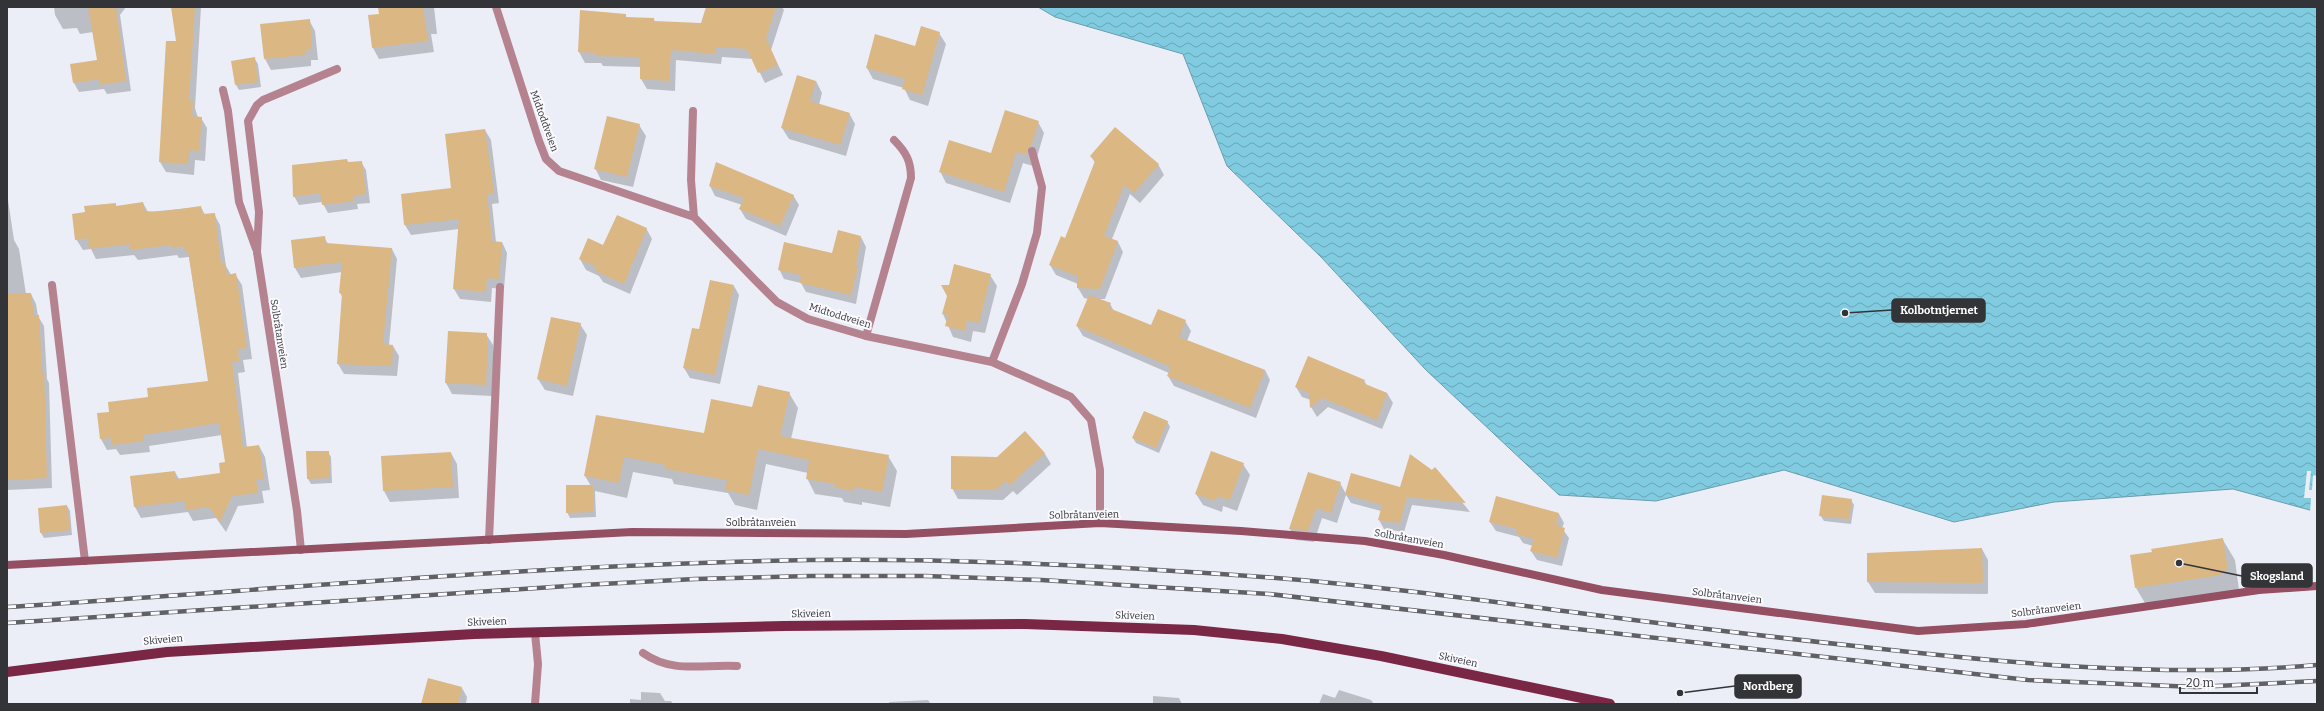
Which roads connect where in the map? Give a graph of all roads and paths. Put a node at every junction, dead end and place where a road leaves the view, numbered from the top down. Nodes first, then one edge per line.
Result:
1 (496, 7) edge
2 (337, 69) dead end
3 (223, 90) dead end
4 (693, 111) dead end
5 (894, 140) dead end
6 (1032, 151) dead end
7 (694, 217) junction
8 (257, 252) junction
9 (52, 286) dead end
10 (500, 287) dead end
11 (866, 336) junction
12 (992, 362) junction
13 (1100, 523) junction
14 (489, 540) junction
15 (301, 550) junction
16 (85, 561) junction
17 (7, 565) edge
18 (2317, 586) edge
19 (536, 632) junction
20 (643, 653) dead end
21 (737, 666) dead end
22 (7, 672) edge
23 (535, 704) edge
24 (1605, 704) edge

1 - 7 street, Midtoddveien
2 - 8 street, Solbråtanveien
3 - 8 street
4 - 7 street
5 - 11 street
6 - 12 street
7 - 11 street, Midtoddveien
8 - 15 street, Solbråtanveien
9 - 16 street
10 - 14 street
11 - 12 street, Midtoddveien
12 - 13 street, Midtoddveien
13 - 14 street, Solbråtanveien
13 - 18 street, Solbråtanveien
14 - 15 street, Solbråtanveien
15 - 16 street, Solbråtanveien
16 - 17 street, Solbråtanveien
19 - 22 main road, Skiveien
19 - 23 street
19 - 24 main road, Skiveien
20 - 21 street

